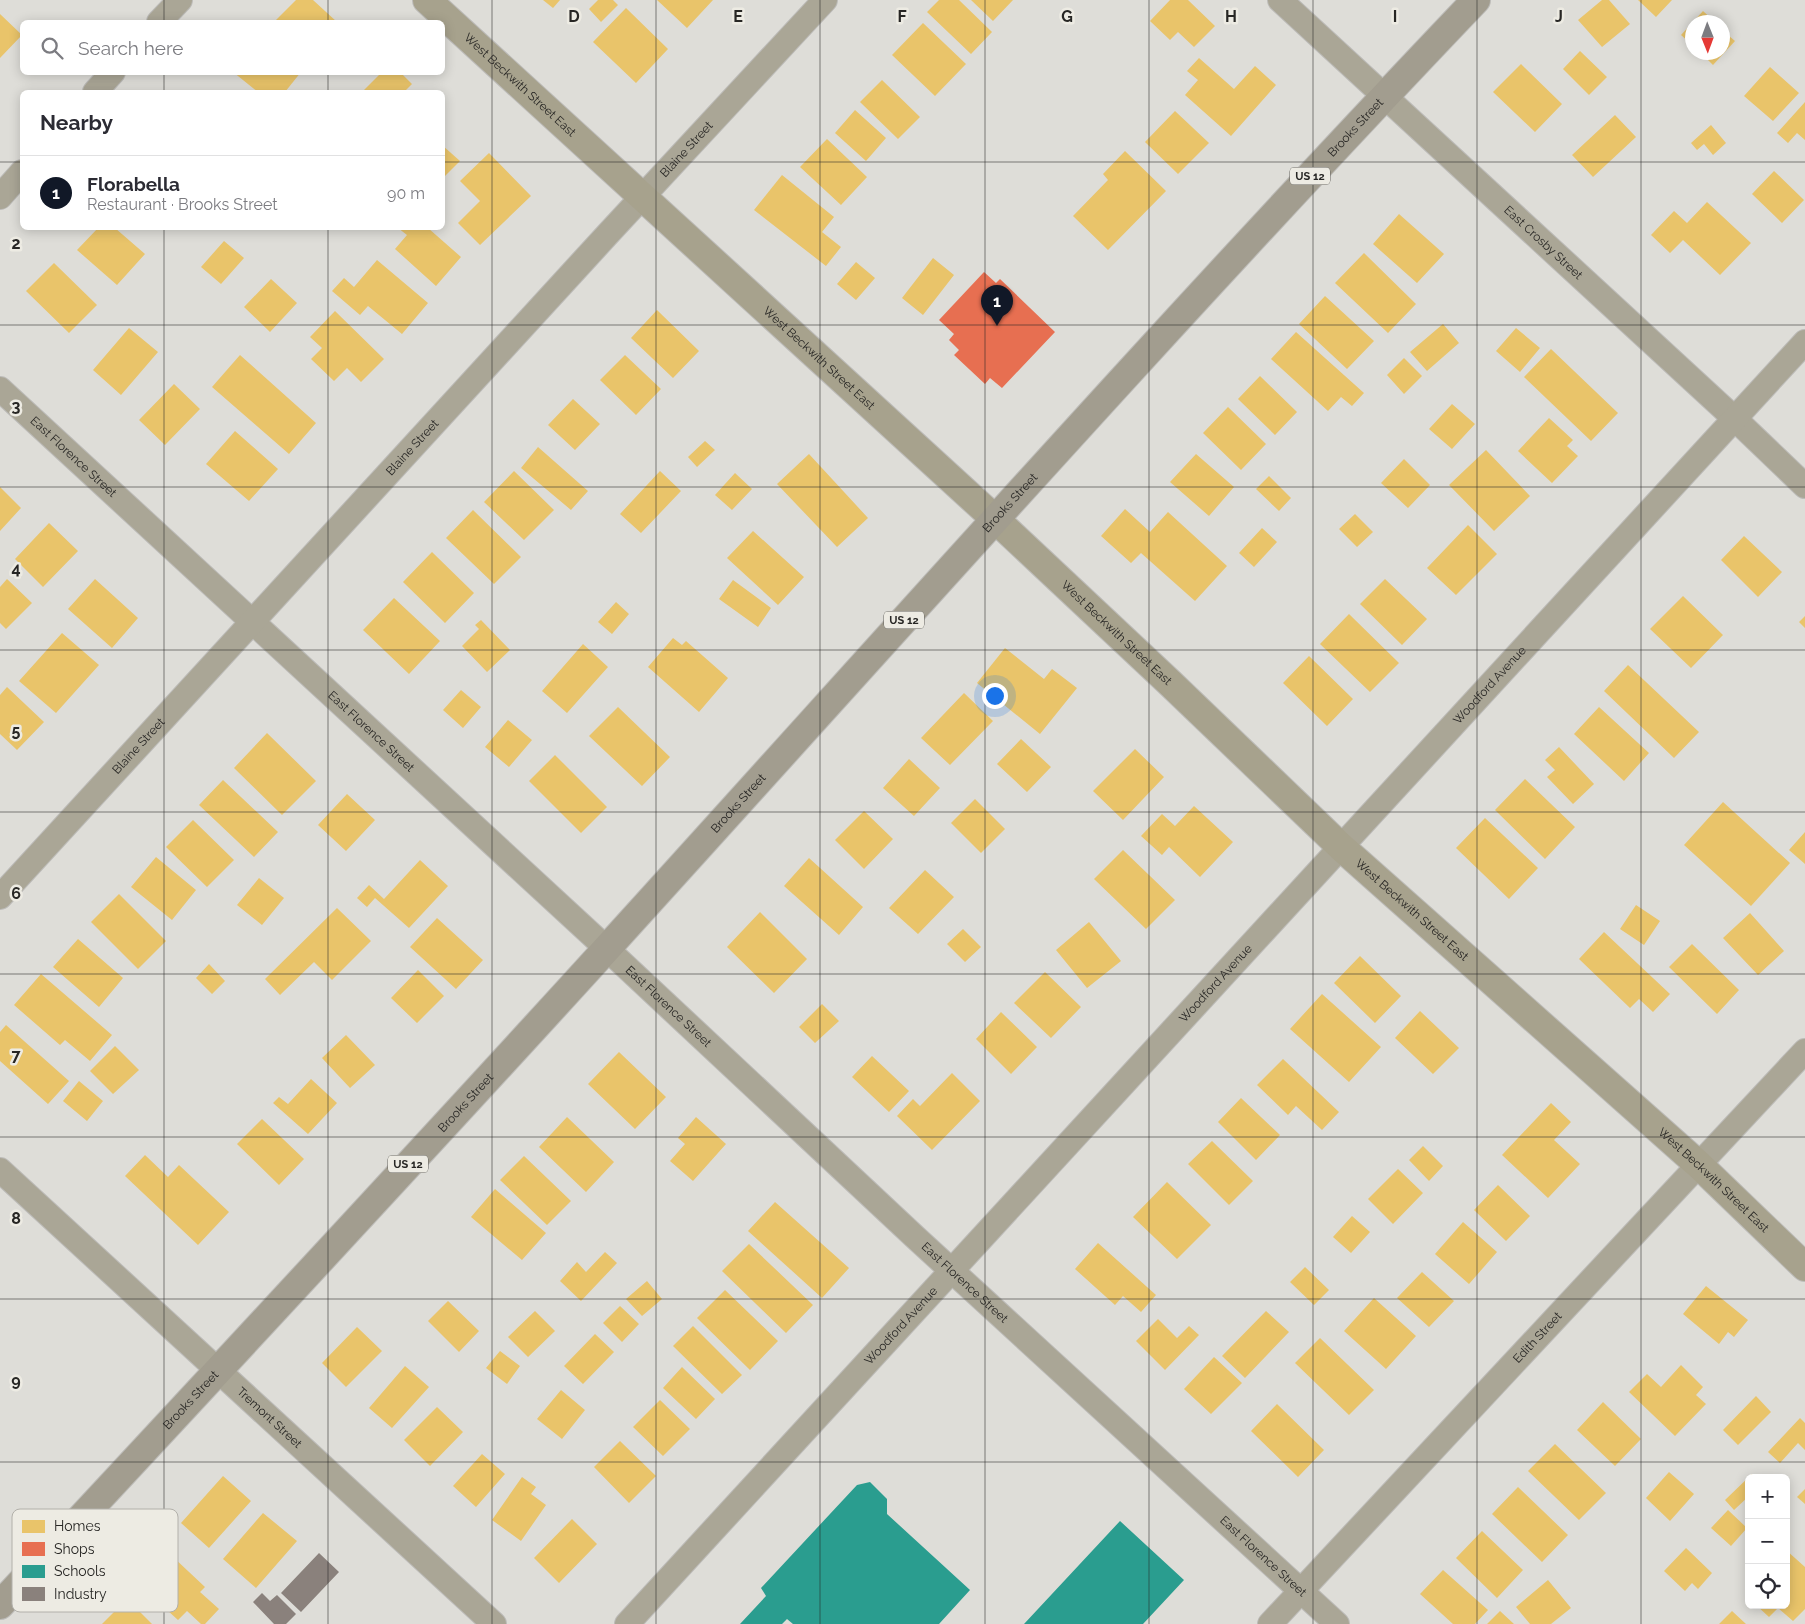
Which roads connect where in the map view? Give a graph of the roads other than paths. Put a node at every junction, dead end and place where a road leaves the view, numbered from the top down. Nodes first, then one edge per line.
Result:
1 (180, 0) edge
2 (427, 0) edge
3 (825, 0) edge
4 (1280, 0) edge
5 (1476, 0) edge
6 (161, 20) edge
7 (111, 75) edge
8 (97, 90) edge
9 (1385, 96) junction
10 (20, 174) edge
11 (0, 197) edge
12 (641, 197) junction
13 (1805, 342) edge
14 (0, 389) edge
15 (1735, 419) junction
16 (1805, 486) edge
17 (995, 520) junction
18 (252, 623) junction
19 (1341, 847) junction
20 (0, 897) edge
21 (606, 948) junction
22 (1805, 1051) edge
23 (1699, 1165) junction
24 (0, 1170) edge
25 (1805, 1267) edge
26 (952, 1271) junction
27 (218, 1371) junction
28 (89, 1509) edge
29 (1301, 1591) junction
30 (12, 1592) edge
31 (0, 1605) edge
32 (494, 1624) edge
33 (627, 1624) edge
34 (1270, 1624) edge
35 (1337, 1624) edge

1 - 6 street
2 - 12 street, West Beckwith Street East
3 - 12 street, Blaine Street
4 - 9 street, East Crosby Street
5 - 9 highway, Brooks Street / US 12
7 - 8 street
9 - 15 street, East Crosby Street
9 - 17 highway, Brooks Street / US 12
10 - 11 street
12 - 17 street, West Beckwith Street East
12 - 18 street, Blaine Street
13 - 15 street, Woodford Avenue
14 - 18 street, East Florence Street
15 - 16 street, East Crosby Street
15 - 19 street, Woodford Avenue
17 - 19 street, West Beckwith Street East
17 - 21 highway, Brooks Street / US 12
18 - 20 street, Blaine Street
18 - 21 street, East Florence Street
19 - 23 street, West Beckwith Street East
19 - 26 street, Woodford Avenue
21 - 26 street, East Florence Street
21 - 27 highway, Brooks Street / US 12
22 - 23 street, Edith Street
23 - 25 street, West Beckwith Street East
23 - 29 street, Edith Street
24 - 27 street, Tremont Street
26 - 29 street, East Florence Street
26 - 33 street, Woodford Avenue
27 - 28 highway, Brooks Street / US 12
27 - 32 street, Tremont Street
29 - 34 street, Edith Street
29 - 35 street, East Florence Street
30 - 31 highway, Brooks Street / US 12

